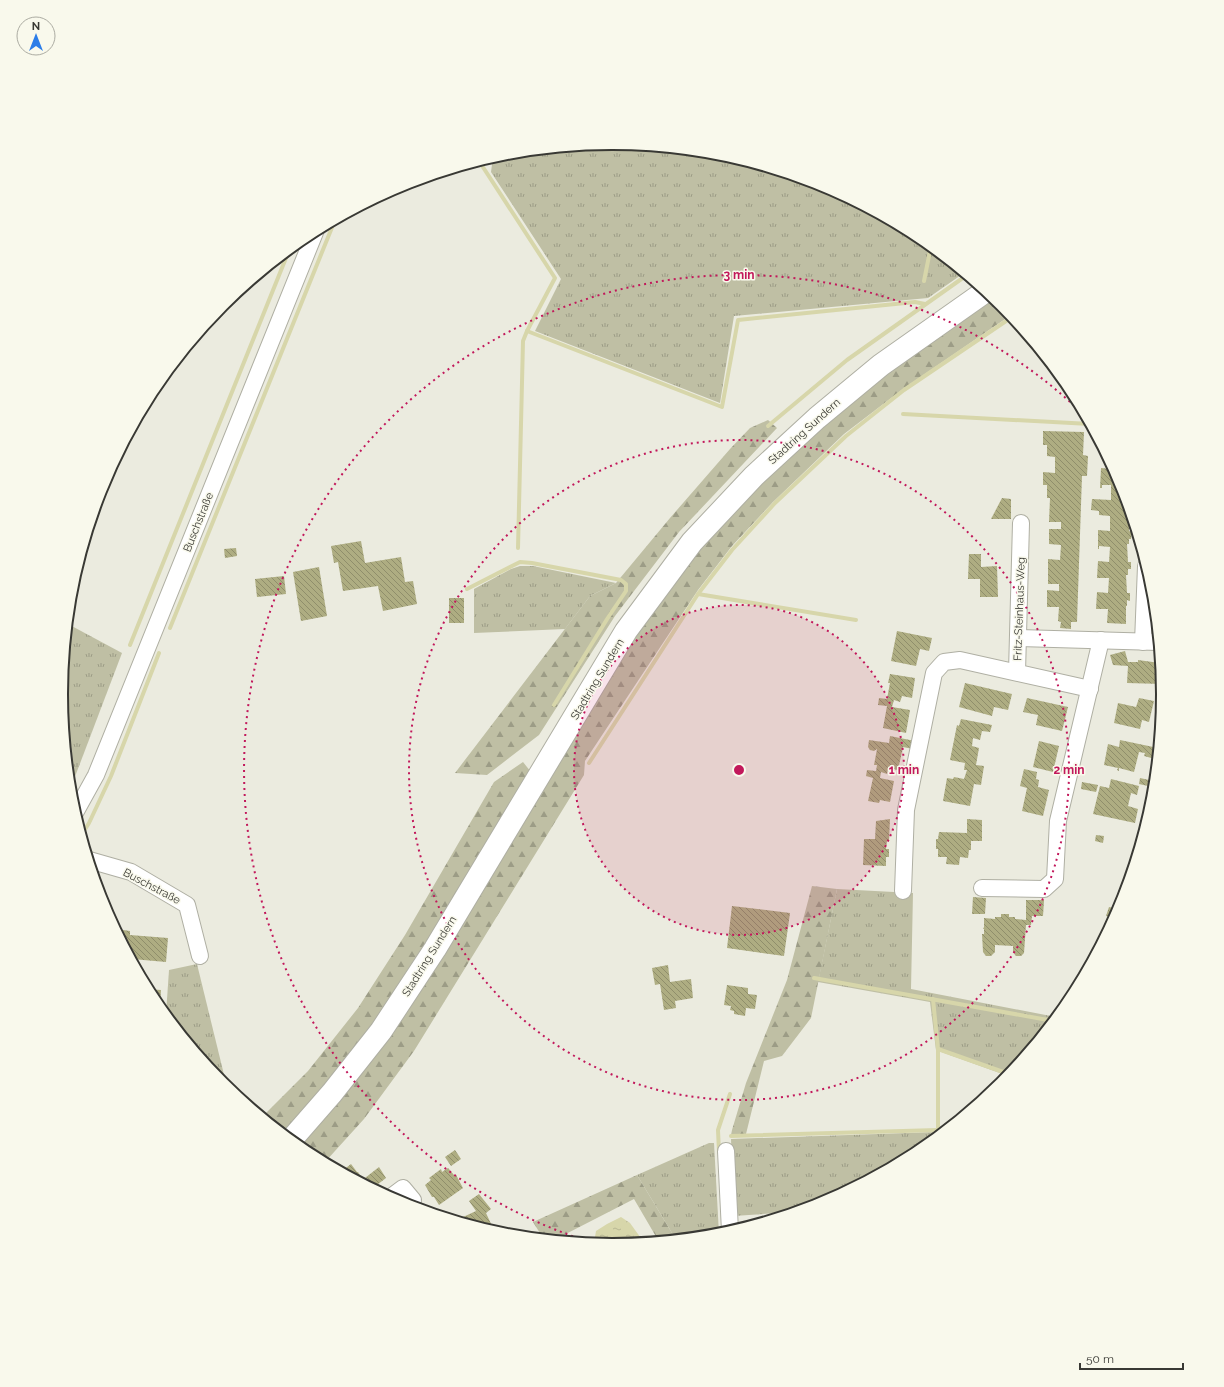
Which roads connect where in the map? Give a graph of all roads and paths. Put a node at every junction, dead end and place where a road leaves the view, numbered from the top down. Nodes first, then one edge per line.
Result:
1 (312, 240) edge
2 (982, 294) edge
3 (1021, 524) dead end
4 (1149, 605) edge
5 (1019, 638) junction
6 (1101, 640) junction
7 (1151, 642) edge
8 (1017, 672) junction
9 (1090, 689) junction
10 (79, 805) edge
11 (95, 862) edge
12 (982, 888) dead end
13 (903, 891) dead end
14 (200, 956) dead end
15 (295, 1135) edge
16 (726, 1151) dead end
17 (397, 1193) edge
18 (412, 1199) edge
19 (730, 1224) edge

1 - 10 street, Buschstraße
2 - 15 main road, Stadtring Sundern
3 - 5 street, Fritz-Steinhaus-Weg
4 - 7 street
5 - 6 street
5 - 8 street, Fritz-Steinhaus-Weg
6 - 7 street
6 - 9 street
8 - 9 street
8 - 13 street, Fritz-Steinhaus-Weg
9 - 12 street
11 - 14 street, Buschstraße
16 - 19 street
17 - 18 street

